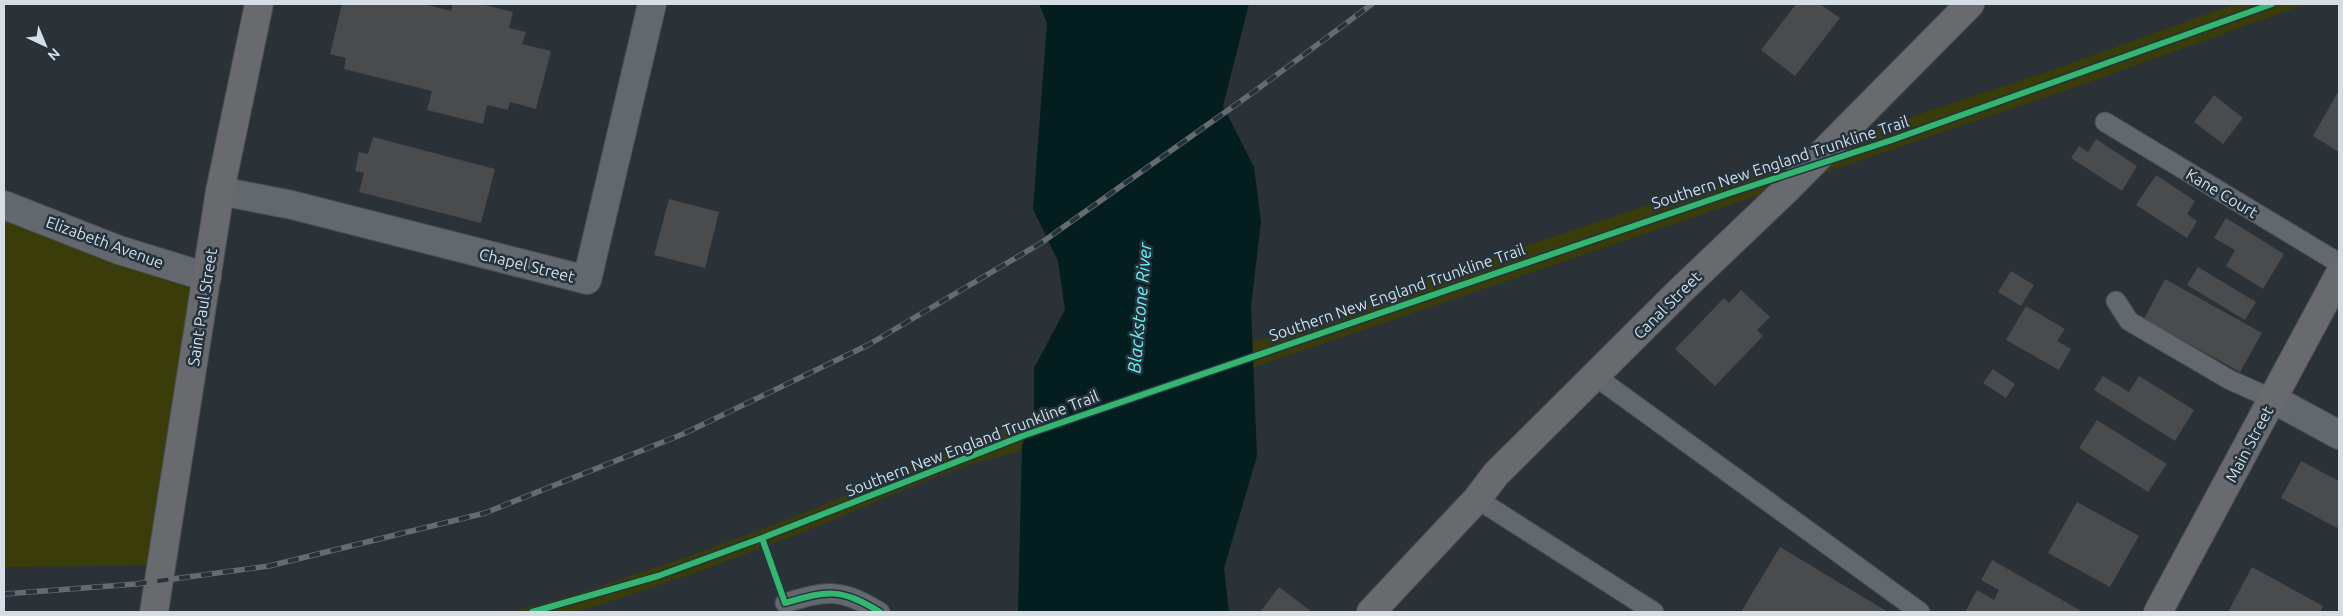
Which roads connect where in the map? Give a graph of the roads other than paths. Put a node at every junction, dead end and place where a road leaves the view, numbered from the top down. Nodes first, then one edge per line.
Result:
1 (259, 4) edge
2 (652, 4) edge
3 (1970, 4) edge
4 (2105, 122) dead end
5 (220, 191) junction
6 (4, 204) edge
7 (2339, 263) edge
8 (2339, 275) edge
9 (207, 277) junction
10 (2116, 301) dead end
11 (1595, 376) junction
12 (2273, 398) junction
13 (2339, 435) edge
14 (1477, 498) junction
15 (785, 603) dead end
16 (154, 612) edge
17 (880, 612) edge
18 (1371, 612) edge
19 (1654, 612) edge
20 (1920, 612) edge
21 (2158, 612) edge

1 - 5 main road, Saint Paul Street
2 - 5 street, Chapel Street
3 - 11 main road, Canal Street
4 - 7 lane, Kane Court
5 - 9 main road, Saint Paul Street
6 - 9 street, Elizabeth Avenue
8 - 12 main road, Main Street
9 - 16 main road, Saint Paul Street
10 - 12 lane
11 - 14 main road, Canal Street
11 - 20 lane
12 - 13 street
12 - 21 main road, Main Street
14 - 18 main road, Canal Street
14 - 19 lane
15 - 17 lane

